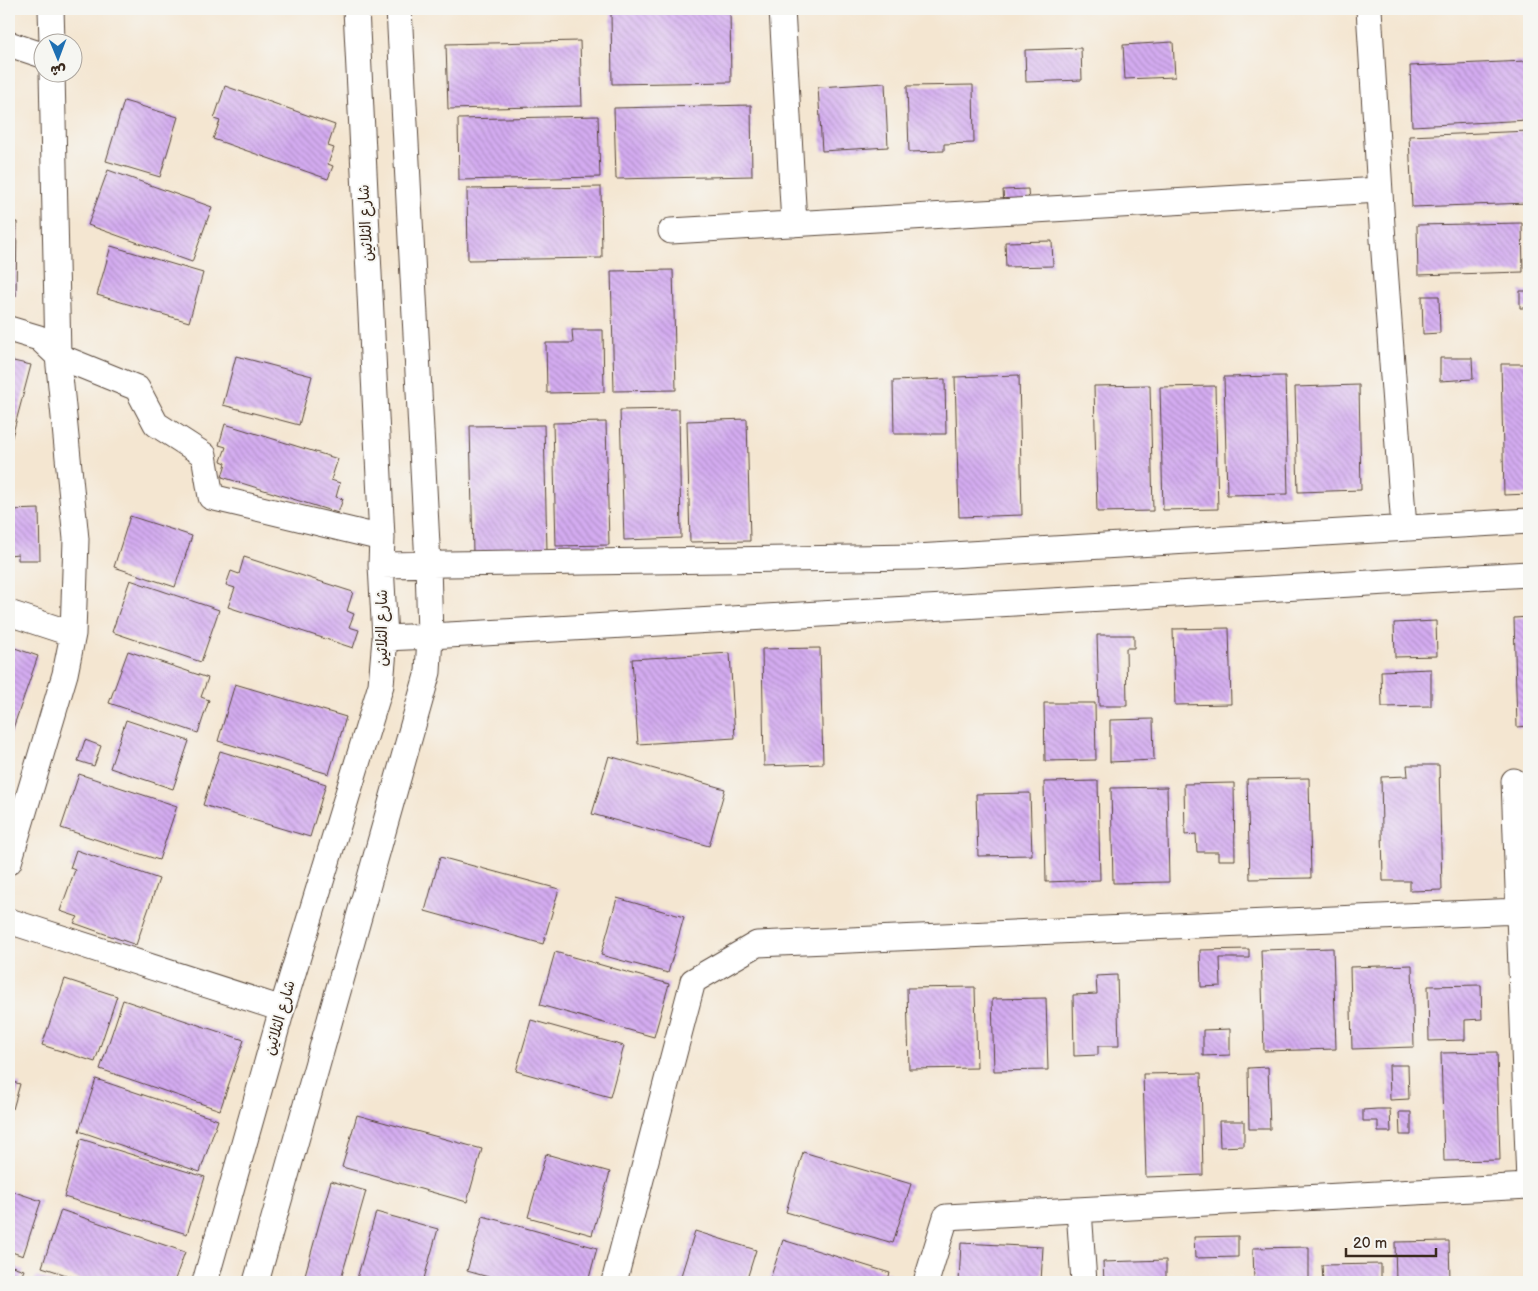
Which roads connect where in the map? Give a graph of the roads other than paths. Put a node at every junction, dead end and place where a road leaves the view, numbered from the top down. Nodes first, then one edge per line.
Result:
1 (51, 9) edge
2 (356, 9) edge
3 (399, 9) edge
4 (782, 9) edge
5 (1369, 9) edge
6 (52, 32) edge
7 (9, 44) edge
8 (32, 52) edge
9 (52, 82) edge
10 (1380, 190) junction
11 (794, 224) junction
12 (671, 231) dead end
13 (9, 329) edge
14 (58, 356) junction
15 (1529, 521) edge
16 (1404, 528) junction
17 (382, 538) junction
18 (381, 564) junction
19 (428, 564) junction
20 (1529, 574) edge
21 (9, 613) edge
22 (73, 634) junction
23 (430, 636) junction
24 (385, 638) junction
25 (1514, 781) dead end
26 (9, 862) edge
27 (1519, 910) junction
28 (9, 921) edge
29 (282, 1009) junction
30 (1529, 1182) edge
31 (1529, 1186) edge
32 (1079, 1210) junction
33 (205, 1282) edge
34 (256, 1282) edge
35 (614, 1282) edge
36 (926, 1282) edge
37 (1084, 1282) edge

1 - 6 street
2 - 17 street, شارع الثلاثين
3 - 19 street
4 - 11 street
5 - 10 street
7 - 8 street
9 - 14 street
10 - 11 street
10 - 16 street
11 - 12 street
13 - 14 street
14 - 17 street
14 - 22 street
15 - 16 street
16 - 19 street
17 - 18 street, شارع الثلاثين
18 - 19 street
18 - 24 street, شارع الثلاثين
19 - 23 street
20 - 23 street
21 - 22 street
22 - 26 street
23 - 24 street
23 - 34 street
24 - 29 street, شارع الثلاثين
25 - 27 street
27 - 30 street
27 - 35 street
28 - 29 street
29 - 33 street, شارع الثلاثين
31 - 32 street
32 - 36 street
32 - 37 street

